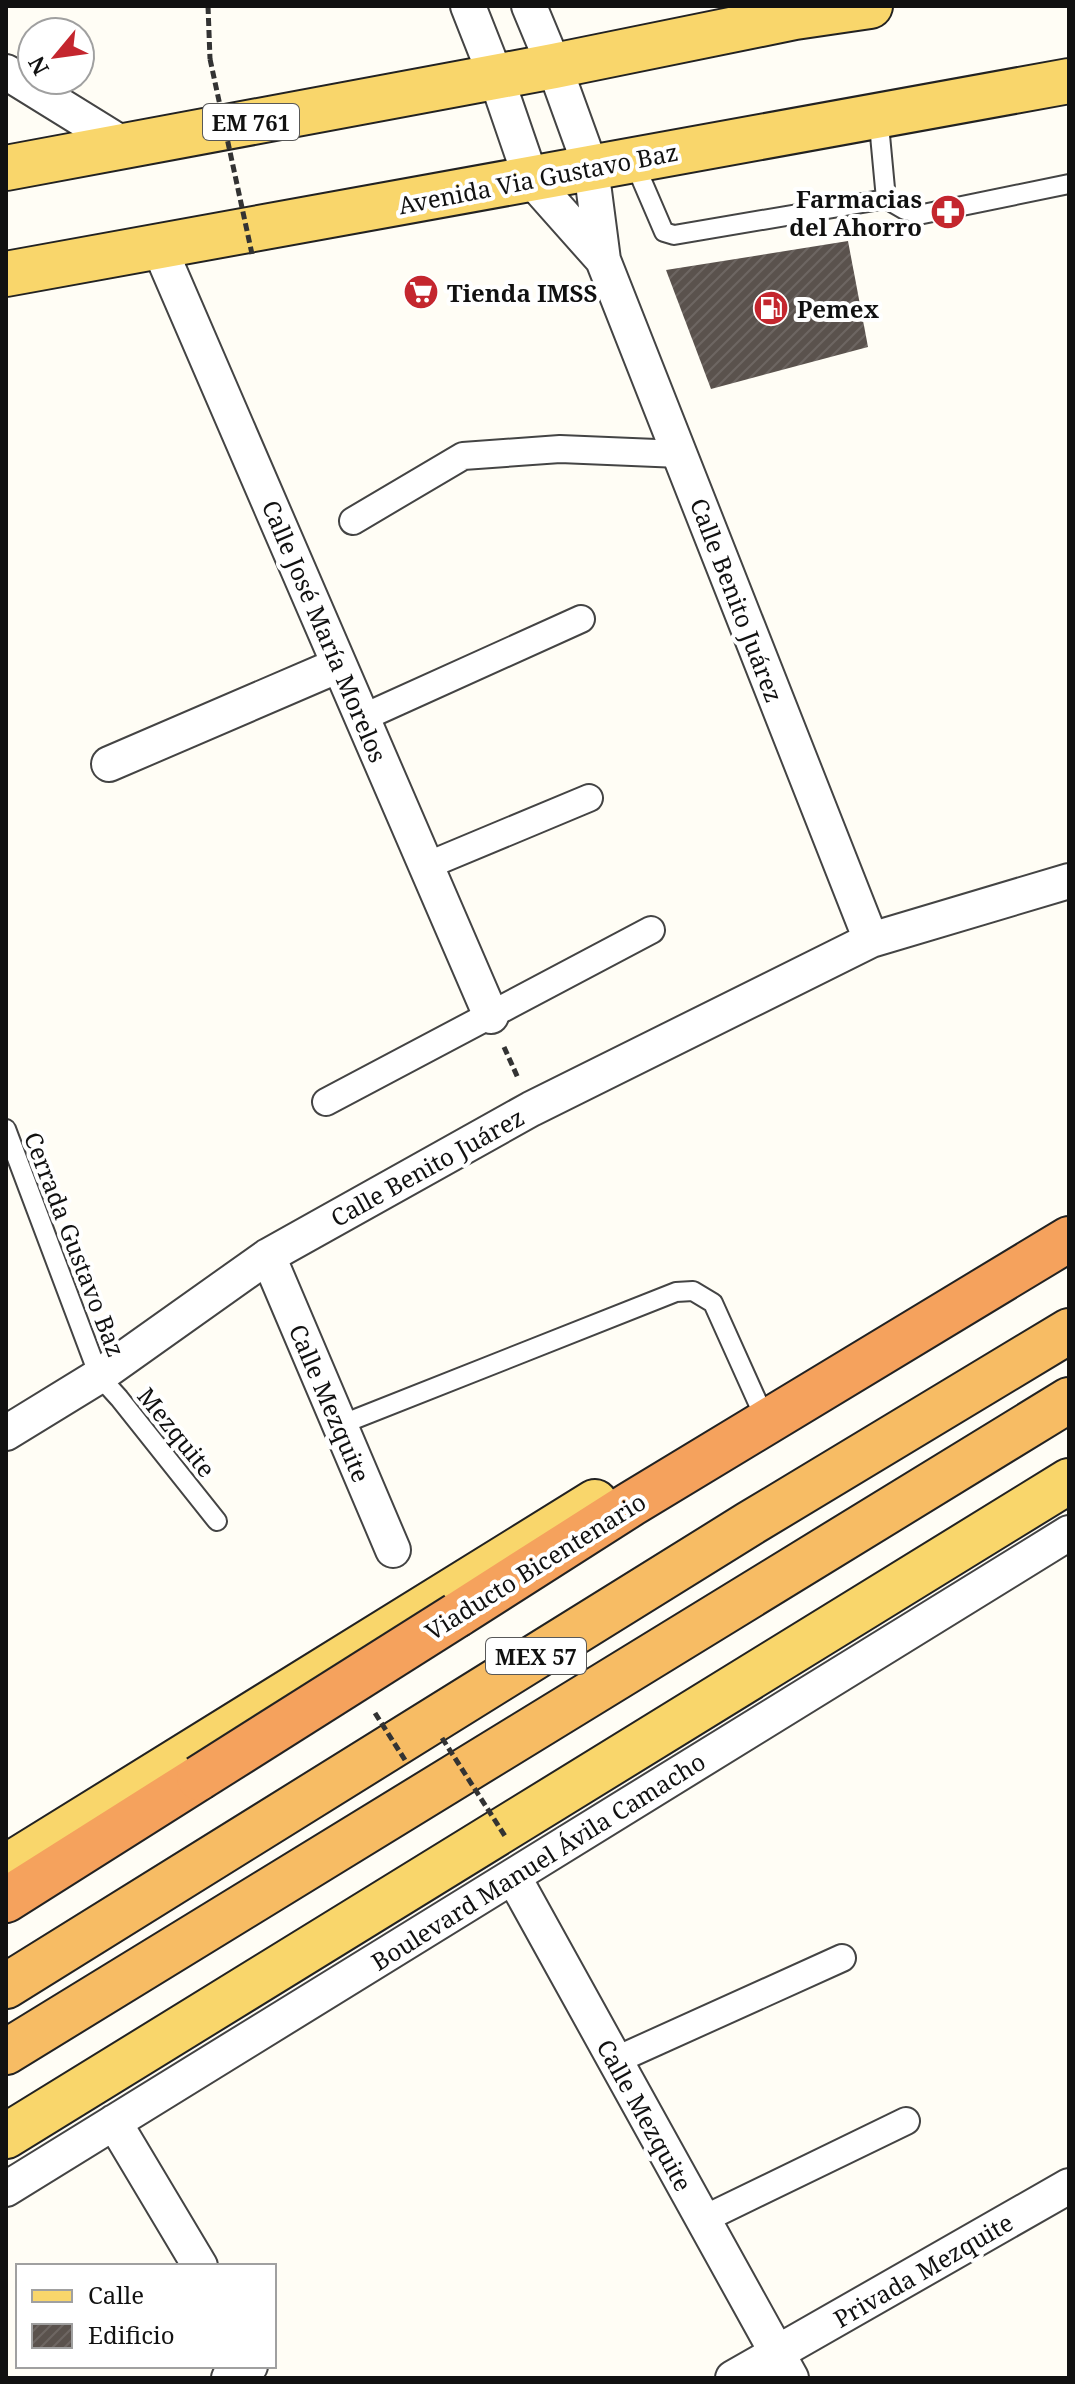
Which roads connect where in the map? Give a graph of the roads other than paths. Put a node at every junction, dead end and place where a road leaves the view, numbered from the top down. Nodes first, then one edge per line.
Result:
1 (468, 6) edge
2 (529, 6) edge
3 (870, 6) edge
4 (793, 12) edge
5 (554, 66) junction
6 (6, 72) edge
7 (496, 77) junction
8 (1069, 81) edge
9 (878, 114) junction
10 (124, 145) junction
11 (633, 160) junction
12 (6, 168) edge
13 (591, 168) junction
14 (531, 179) junction
15 (1069, 184) edge
16 (886, 199) junction
17 (158, 245) junction
18 (603, 260) junction
19 (6, 274) edge
20 (680, 454) junction
21 (353, 521) dead end
22 (581, 619) dead end
23 (339, 665) junction
24 (362, 718) junction
25 (109, 764) dead end
26 (589, 798) dead end
27 (426, 866) junction
28 (1069, 881) edge
29 (651, 930) dead end
30 (871, 940) junction
31 (491, 1016) junction
32 (326, 1102) dead end
33 (6, 1129) edge
34 (1069, 1215) edge
35 (1069, 1239) edge
36 (268, 1256) junction
37 (1069, 1331) edge
38 (99, 1376) junction
39 (1069, 1400) edge
40 (758, 1403) junction
41 (340, 1425) junction
42 (6, 1433) edge
43 (1069, 1481) edge
44 (217, 1521) dead end
45 (1069, 1533) edge
46 (393, 1550) dead end
47 (6, 1867) edge
48 (513, 1876) junction
49 (6, 1900) edge
50 (842, 1958) dead end
51 (6, 1986) edge
52 (6, 2052) edge
53 (614, 2061) junction
54 (906, 2121) dead end
55 (114, 2122) junction
56 (6, 2136) edge
57 (1069, 2186) edge
58 (6, 2189) edge
59 (702, 2220) junction
60 (199, 2264) edge
61 (784, 2366) edge
62 (246, 2368) edge
63 (229, 2378) edge
64 (733, 2378) edge

1 - 7 street
2 - 5 street, Calle Benito Juárez
3 - 4 main road
4 - 5 main road
5 - 7 main road
5 - 13 street, Calle Benito Juárez
6 - 10 street
7 - 10 main road, EM 761
7 - 14 street
8 - 9 main road, Avenida Via Gustavo Baz
9 - 11 main road, Avenida Via Gustavo Baz
9 - 16 lane
10 - 12 main road, EM 761
11 - 13 main road, Avenida Via Gustavo Baz
11 - 16 lane
13 - 14 main road, Avenida Via Gustavo Baz
13 - 18 street, Calle Benito Juárez
14 - 17 main road, Avenida Via Gustavo Baz
14 - 18 street, Calle Benito Juárez
15 - 16 lane
17 - 19 main road, Avenida Via Gustavo Baz
17 - 23 street, Calle José María Morelos
18 - 20 street, Calle Benito Juárez
20 - 21 street
20 - 30 street, Calle Benito Juárez
22 - 24 street
23 - 24 street, Calle José María Morelos
23 - 25 street
24 - 27 street, Calle José María Morelos
26 - 27 street
27 - 31 street, Calle José María Morelos
28 - 30 street, Calle Benito Juárez
29 - 31 street
30 - 36 street, Calle Benito Juárez
31 - 32 street
33 - 38 lane, Cerrada Gustavo Baz
34 - 40 main road
35 - 49 highway, Viaducto Bicentenario, bridge
36 - 38 street, Calle Benito Juárez
36 - 41 street, Calle Mezquite
37 - 51 highway, MEX 57
38 - 42 street, Calle Benito Juárez
38 - 44 lane, Mezquite
39 - 52 highway, MEX 57
40 - 41 lane
40 - 47 main road
41 - 46 street, Calle Mezquite
43 - 56 main road, Boulevard Manuel Ávila Camacho
45 - 48 street, Boulevard Manuel Ávila Camacho
48 - 53 street, Calle Mezquite
48 - 55 street, Boulevard Manuel Ávila Camacho
50 - 53 street
53 - 59 street, Calle Mezquite
54 - 59 street
55 - 58 street, Boulevard Manuel Ávila Camacho
55 - 60 street
57 - 61 street, Privada Mezquite
59 - 61 street, Calle Mezquite
61 - 64 street, Privada Mezquite
62 - 63 street

